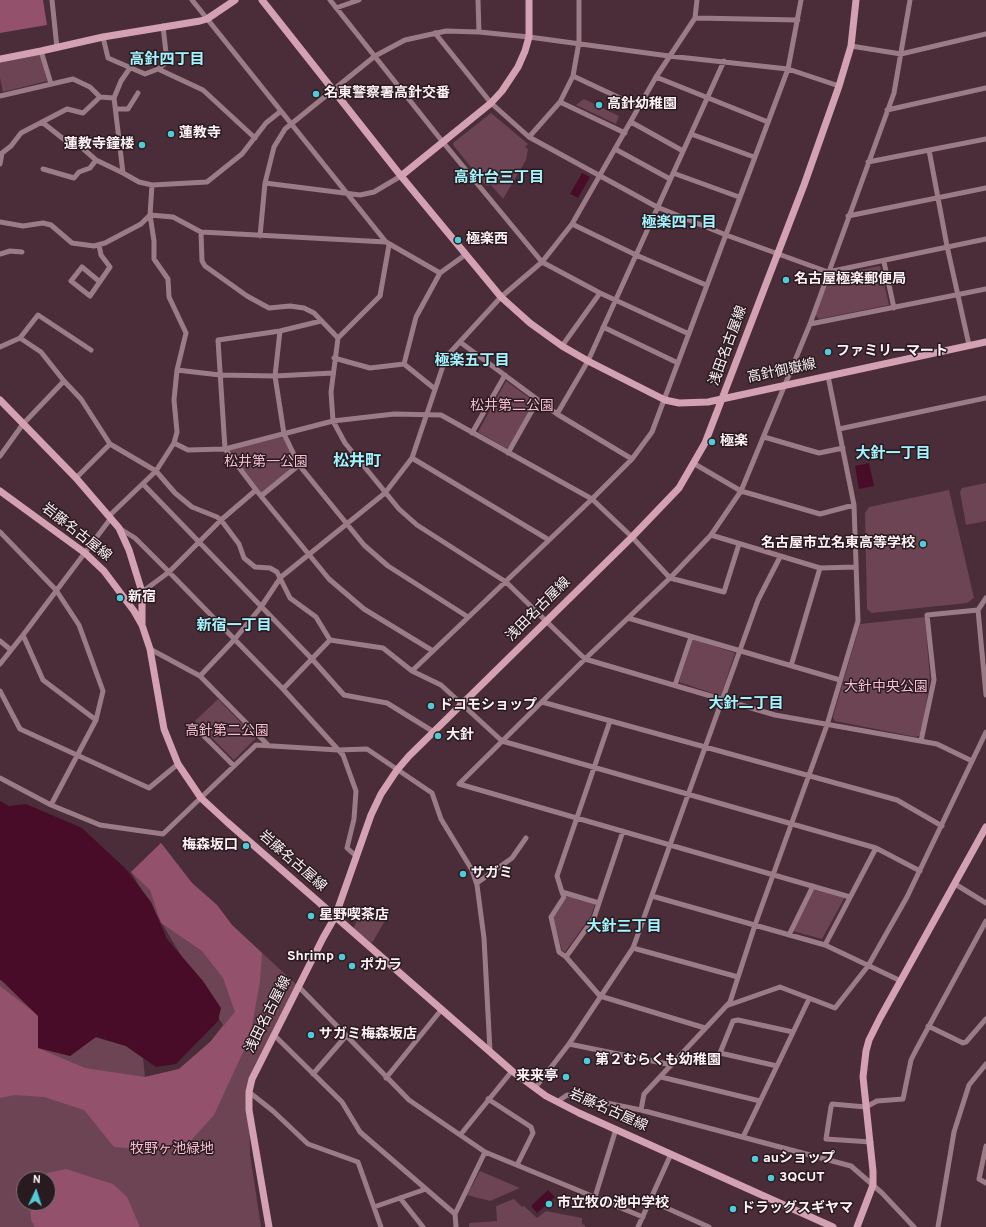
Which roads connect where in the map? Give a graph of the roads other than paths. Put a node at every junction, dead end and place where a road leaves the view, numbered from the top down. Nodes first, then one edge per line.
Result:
1 (52, 0) edge
2 (192, 0) edge
3 (235, 0) edge
4 (262, 0) edge
5 (330, 0) edge
6 (359, 0) edge
7 (478, 0) edge
8 (529, 0) edge
9 (579, 0) edge
10 (698, 0) edge
11 (801, 0) edge
12 (856, 0) edge
13 (910, 0) edge
14 (336, 8) junction
15 (695, 18) junction
16 (207, 19) junction
17 (798, 20) junction
18 (163, 26) junction
19 (479, 32) junction
20 (435, 33) junction
21 (986, 34) edge
22 (104, 37) junction
23 (529, 37) junction
24 (578, 42) junction
25 (851, 46) junction
26 (57, 48) junction
27 (41, 51) junction
28 (901, 54) junction
29 (375, 56) junction
30 (669, 56) junction
31 (0, 58) edge
32 (724, 61) junction
33 (130, 68) junction
34 (158, 69) junction
35 (788, 69) junction
36 (573, 76) junction
37 (656, 77) junction
38 (51, 84) junction
39 (839, 86) junction
40 (986, 88) edge
41 (333, 90) junction
42 (138, 93) dead end
43 (0, 95) edge
44 (100, 97) junction
45 (708, 97) junction
46 (114, 98) junction
47 (560, 102) junction
48 (491, 103) junction
49 (639, 107) junction
50 (116, 109) junction
51 (887, 110) junction
52 (281, 111) junction
53 (42, 122) junction
54 (631, 122) junction
55 (768, 122) junction
56 (291, 124) junction
57 (625, 132) junction
58 (691, 134) junction
59 (529, 137) junction
60 (255, 138) junction
61 (986, 139) edge
62 (442, 142) junction
63 (616, 149) junction
64 (929, 150) junction
65 (683, 151) junction
66 (1, 157) edge
67 (754, 157) junction
68 (96, 160) junction
69 (868, 162) junction
70 (0, 164) edge
71 (43, 169) dead end
72 (673, 173) junction
73 (124, 174) junction
74 (600, 175) junction
75 (401, 176) junction
76 (670, 179) junction
77 (265, 183) junction
78 (152, 185) junction
79 (986, 188) edge
80 (348, 193) junction
81 (739, 197) junction
82 (938, 198) junction
83 (657, 206) junction
84 (150, 215) junction
85 (848, 216) junction
86 (0, 222) edge
87 (572, 224) junction
88 (201, 232) junction
89 (726, 235) junction
90 (260, 236) junction
91 (986, 239) edge
92 (387, 244) junction
93 (99, 245) junction
94 (947, 246) junction
95 (22, 252) dead end
96 (0, 254) edge
97 (777, 254) junction
98 (465, 255) junction
99 (636, 255) junction
100 (542, 262) junction
101 (884, 262) junction
102 (828, 272) junction
103 (440, 273) junction
104 (100, 282) junction
105 (706, 285) junction
106 (986, 289) edge
107 (600, 292) junction
108 (958, 294) junction
109 (501, 297) junction
110 (616, 300) junction
111 (894, 308) junction
112 (321, 321) junction
113 (810, 324) junction
114 (603, 327) junction
115 (280, 331) junction
116 (689, 334) junction
117 (20, 338) junction
118 (338, 338) junction
119 (460, 342) junction
120 (986, 342) edge
121 (969, 345) junction
122 (562, 346) junction
123 (0, 347) edge
124 (91, 350) dead end
125 (334, 358) junction
126 (588, 361) junction
127 (678, 363) junction
128 (404, 364) junction
129 (177, 370) junction
130 (333, 373) junction
131 (220, 375) junction
132 (505, 375) junction
133 (275, 376) junction
134 (828, 376) junction
135 (64, 381) junction
136 (785, 385) junction
137 (435, 389) junction
138 (724, 398) junction
139 (986, 398) edge
140 (0, 400) edge
141 (538, 400) junction
142 (665, 400) junction
143 (557, 414) junction
144 (427, 415) junction
145 (333, 421) junction
146 (23, 424) junction
147 (839, 429) junction
148 (472, 433) junction
149 (284, 434) junction
150 (764, 437) junction
151 (174, 443) junction
152 (110, 444) junction
153 (843, 448) junction
154 (225, 449) junction
155 (508, 453) junction
156 (1, 454) edge
157 (412, 458) junction
158 (632, 459) junction
159 (693, 463) junction
160 (299, 465) junction
161 (156, 471) junction
162 (76, 478) junction
163 (143, 484) junction
164 (256, 490) junction
165 (0, 491) edge
166 (741, 492) junction
167 (386, 493) junction
168 (261, 496) junction
169 (592, 499) junction
170 (854, 505) junction
171 (110, 517) junction
172 (221, 520) junction
173 (347, 525) junction
174 (120, 528) junction
175 (0, 532) edge
176 (711, 535) junction
177 (632, 537) junction
178 (548, 540) junction
179 (198, 543) junction
180 (740, 544) junction
181 (85, 553) junction
182 (310, 555) junction
183 (780, 557) junction
184 (856, 567) junction
185 (820, 568) junction
186 (168, 572) junction
187 (281, 577) junction
188 (670, 578) junction
189 (506, 582) junction
190 (56, 590) junction
191 (142, 592) junction
192 (986, 598) edge
193 (261, 607) junction
194 (978, 610) junction
195 (468, 617) junction
196 (628, 618) junction
197 (546, 621) junction
198 (142, 625) junction
199 (23, 635) junction
200 (691, 637) junction
201 (234, 640) junction
202 (330, 640) junction
203 (0, 641) edge
204 (150, 649) junction
205 (11, 650) junction
206 (433, 651) junction
207 (739, 651) junction
208 (312, 659) junction
209 (585, 659) junction
210 (0, 664) edge
211 (791, 666) junction
212 (412, 671) junction
213 (200, 676) junction
214 (840, 680) junction
215 (675, 685) junction
216 (283, 689) junction
217 (0, 691) edge
218 (986, 695) edge
219 (722, 699) junction
220 (542, 702) junction
221 (462, 706) junction
222 (96, 720) junction
223 (610, 721) junction
224 (827, 725) junction
225 (195, 727) dead end
226 (434, 732) junction
227 (986, 732) edge
228 (502, 741) junction
229 (921, 741) junction
230 (268, 745) junction
231 (704, 748) junction
232 (338, 750) junction
233 (78, 756) junction
234 (972, 761) junction
235 (178, 764) junction
236 (234, 766) junction
237 (594, 768) junction
238 (397, 770) junction
239 (809, 777) junction
240 (0, 778) edge
241 (688, 794) junction
242 (201, 798) junction
243 (51, 804) junction
244 (577, 818) junction
245 (792, 824) junction
246 (942, 826) junction
247 (986, 827) edge
248 (623, 831) junction
249 (526, 838) dead end
250 (670, 845) junction
251 (876, 848) junction
252 (356, 856) junction
253 (920, 871) junction
254 (774, 875) junction
255 (476, 883) junction
256 (954, 884) junction
257 (813, 886) junction
258 (562, 892) junction
259 (652, 896) junction
260 (850, 897) junction
261 (599, 903) junction
262 (986, 903) edge
263 (336, 917) junction
264 (986, 921) edge
265 (755, 925) junction
266 (789, 935) junction
267 (825, 945) junction
268 (633, 948) junction
269 (566, 957) junction
270 (868, 966) junction
271 (738, 977) junction
272 (901, 980) junction
273 (298, 986) junction
274 (600, 996) junction
275 (809, 999) junction
276 (725, 1006) junction
277 (442, 1009) junction
278 (986, 1019) edge
279 (928, 1026) junction
280 (705, 1028) junction
281 (793, 1032) junction
282 (274, 1035) junction
283 (346, 1036) junction
284 (569, 1044) junction
285 (490, 1051) junction
286 (986, 1064) edge
287 (672, 1065) junction
288 (777, 1066) junction
289 (512, 1071) junction
290 (313, 1074) junction
291 (661, 1077) junction
292 (386, 1078) junction
293 (535, 1088) junction
294 (249, 1092) junction
295 (488, 1099) junction
296 (760, 1101) junction
297 (557, 1102) junction
298 (866, 1107) junction
299 (641, 1110) junction
300 (616, 1129) junction
301 (460, 1134) junction
302 (743, 1136) junction
303 (871, 1142) junction
304 (986, 1146) edge
305 (485, 1152) junction
306 (671, 1154) junction
307 (517, 1165) junction
308 (986, 1183) edge
309 (873, 1185) junction
310 (426, 1189) junction
311 (595, 1197) junction
312 (400, 1198) junction
313 (650, 1201) junction
314 (374, 1207) junction
315 (455, 1214) junction
316 (643, 1217) junction
317 (268, 1227) edge
318 (381, 1227) edge
319 (423, 1227) edge
320 (456, 1227) edge
321 (638, 1227) edge
322 (709, 1227) edge
323 (833, 1227) edge
324 (858, 1227) edge
325 (914, 1227) edge
326 (938, 1227) edge

1 - 26 street
2 - 16 street
3 - 16 main road
4 - 41 main road, 高針御嶽線
5 - 14 street
6 - 14 street
7 - 19 street
8 - 23 main road
9 - 24 street
10 - 15 street
11 - 17 street
12 - 25 main road, 浅田名古屋線
13 - 28 street
14 - 29 street
15 - 17 street
15 - 30 street
16 - 18 main road
16 - 52 street
17 - 35 street
18 - 22 main road
18 - 34 street
19 - 20 street
19 - 23 street
20 - 29 street
20 - 48 street
21 - 28 street
22 - 26 main road
22 - 33 street
23 - 24 street
23 - 48 main road
24 - 30 street
24 - 36 street
25 - 28 street
25 - 39 main road, 浅田名古屋線
26 - 27 main road
27 - 31 main road
27 - 38 street
28 - 51 street
29 - 41 street
29 - 62 street
30 - 32 street
30 - 37 street
32 - 35 street
32 - 45 street
33 - 34 street
33 - 46 street
34 - 60 street
35 - 39 street
35 - 55 street
36 - 47 street
36 - 49 street
37 - 45 street
37 - 49 street
38 - 43 street
38 - 44 street
39 - 97 main road, 浅田名古屋線
40 - 51 street
41 - 56 street
41 - 75 main road, 高針御嶽線
42 - 50 street
44 - 46 street
44 - 53 street
45 - 55 street
45 - 58 street
46 - 50 street
47 - 57 street
47 - 59 street
48 - 59 street
48 - 62 main road
49 - 54 street
50 - 73 street
51 - 69 street
52 - 56 street
52 - 60 street
53 - 66 street
53 - 68 street
54 - 57 street
54 - 65 street
55 - 67 street
56 - 77 street
56 - 80 street
57 - 63 street
58 - 65 street
58 - 67 street
59 - 74 street
60 - 78 street
61 - 64 street
62 - 75 main road
62 - 100 street
63 - 74 street
63 - 76 street
64 - 69 street
64 - 82 street
65 - 72 street
66 - 70 street
67 - 81 street
68 - 71 street
68 - 73 street
69 - 85 street
72 - 76 street
72 - 81 street
73 - 78 street
74 - 83 street
74 - 87 street
75 - 80 street
75 - 98 main road, 高針御嶽線
76 - 83 street
77 - 80 street
77 - 90 street
78 - 84 street
79 - 82 street
80 - 92 street
81 - 89 street
82 - 85 street
82 - 94 street
83 - 89 street
83 - 99 street
84 - 88 street
84 - 93 street
84 - 129 street
85 - 102 street
86 - 93 street
87 - 99 street
87 - 100 street
88 - 90 street
88 - 112 street
89 - 97 street
89 - 105 street
90 - 92 street
91 - 94 street
92 - 103 street
92 - 118 street
93 - 104 street
94 - 101 street
94 - 108 street
95 - 96 street
97 - 102 street
97 - 138 main road, 浅田名古屋線
98 - 103 street
98 - 109 main road, 高針御嶽線
99 - 105 street
99 - 110 street
100 - 107 street
100 - 109 street
101 - 102 street
101 - 111 street
102 - 113 street
103 - 128 street
104 - 104 street
105 - 116 street
106 - 108 street
107 - 110 street
107 - 122 street
108 - 111 street
108 - 121 street
109 - 119 street
109 - 122 main road, 高針御嶽線
110 - 114 street
110 - 116 street
111 - 113 street
112 - 115 street
112 - 118 street
113 - 136 street
114 - 126 street
114 - 127 street
115 - 131 street
115 - 133 street
116 - 127 street
117 - 123 street
117 - 124 street
117 - 135 street
118 - 125 street
119 - 132 street
119 - 137 street
120 - 121 main road, 高針御嶽線
121 - 134 main road, 高針御嶽線
122 - 126 main road, 高針御嶽線
125 - 128 street
125 - 130 street
126 - 142 main road, 高針御嶽線
126 - 143 street
127 - 142 street
128 - 137 street
129 - 131 street
129 - 151 street
130 - 133 street
130 - 145 street
131 - 133 street
131 - 154 street
132 - 141 street
132 - 148 street
133 - 149 street
134 - 136 main road, 高針御嶽線
134 - 147 street
135 - 146 street
135 - 152 street
136 - 138 main road, 高針御嶽線
136 - 150 street
137 - 144 street
138 - 142 main road, 高針御嶽線
138 - 159 main road, 浅田名古屋線
139 - 147 street
140 - 146 main road
141 - 143 street
141 - 155 street
142 - 158 street
143 - 158 street
144 - 145 street
144 - 148 street
144 - 157 street
145 - 149 street
145 - 167 street
146 - 156 street
146 - 162 main road
147 - 153 street
148 - 155 street
149 - 154 street
149 - 160 street
150 - 153 street
150 - 166 street
151 - 154 street
151 - 161 street
152 - 161 street
152 - 162 street
153 - 170 street
154 - 164 street
155 - 169 street
157 - 167 street
157 - 178 street
158 - 169 street
159 - 166 street
159 - 177 main road, 浅田名古屋線
160 - 168 street
160 - 173 street
161 - 163 street
161 - 172 street
162 - 171 main road
163 - 171 street
163 - 179 street
164 - 168 street
164 - 172 street
165 - 181 main road, 岩藤名古屋線
166 - 170 street
166 - 176 street
167 - 173 street
167 - 189 street
168 - 182 street
169 - 177 street
169 - 178 street
170 - 184 street
171 - 174 main road
171 - 181 street
172 - 179 street
172 - 187 street
173 - 182 street
173 - 195 street
174 - 186 street
174 - 191 main road
175 - 190 street
176 - 180 street
176 - 188 street
177 - 188 street
177 - 197 main road, 浅田名古屋線
178 - 189 street
179 - 186 street
179 - 193 street
180 - 183 street
180 - 188 street
181 - 190 street
181 - 198 main road, 岩藤名古屋線
182 - 187 street
182 - 206 street
183 - 185 street
183 - 207 street
184 - 185 street
184 - 214 street
185 - 211 street
186 - 191 street
186 - 201 street
187 - 193 street
187 - 202 street
188 - 196 street
189 - 195 street
189 - 197 street
190 - 199 street
190 - 222 street
191 - 198 main road
192 - 194 street
193 - 201 street
193 - 208 street
194 - 218 street
194 - 229 street
195 - 206 street
196 - 200 street
196 - 209 street
197 - 209 street
197 - 221 main road, 浅田名古屋線
198 - 204 main road, 岩藤名古屋線
199 - 205 street
199 - 222 street
200 - 207 street
200 - 215 street
201 - 213 street
201 - 216 street
202 - 208 street
202 - 212 street
203 - 205 street
204 - 213 street
204 - 235 main road, 岩藤名古屋線
205 - 210 street
206 - 212 street
207 - 211 street
207 - 219 street
208 - 216 street
208 - 226 street
209 - 215 street
209 - 220 street
211 - 214 street
212 - 221 street
213 - 230 street
214 - 224 street
215 - 219 street
216 - 232 street
217 - 233 street
219 - 224 street
219 - 231 street
220 - 223 street
220 - 228 street
221 - 226 main road, 浅田名古屋線
221 - 228 street
222 - 233 street
223 - 231 street
223 - 237 street
224 - 229 street
224 - 239 street
225 - 236 street
226 - 238 main road, 浅田名古屋線
227 - 234 street
228 - 237 street
228 - 244 street
229 - 234 street
230 - 232 street
230 - 236 street
231 - 239 street
231 - 241 street
232 - 238 street
232 - 252 street
233 - 235 street
233 - 243 street
234 - 246 street
235 - 242 main road, 岩藤名古屋線
236 - 242 street
237 - 241 street
237 - 244 street
238 - 252 main road, 浅田名古屋線
238 - 255 street
239 - 245 street
239 - 246 street
240 - 243 street
241 - 245 street
241 - 250 street
242 - 243 street
242 - 263 main road, 岩藤名古屋線
244 - 248 street
244 - 258 street
245 - 251 street
245 - 254 street
246 - 253 street
247 - 256 main road
248 - 250 street
248 - 261 street
249 - 255 street
250 - 254 street
250 - 259 street
251 - 253 street
251 - 260 street
252 - 263 main road, 浅田名古屋線
253 - 270 street
254 - 257 street
254 - 265 street
255 - 285 street
256 - 262 street
256 - 272 main road
257 - 260 street
257 - 266 street
258 - 261 street
258 - 269 street
259 - 265 street
259 - 268 street
260 - 267 street
261 - 269 street
263 - 273 main road, 浅田名古屋線
263 - 277 main road, 岩藤名古屋線
264 - 279 street
265 - 266 street
265 - 271 street
266 - 267 street
267 - 270 street
268 - 271 street
268 - 274 street
269 - 274 street
270 - 272 street
270 - 275 street
271 - 276 street
272 - 298 main road
273 - 282 main road, 浅田名古屋線
273 - 283 street
274 - 280 street
274 - 284 street
275 - 276 street
275 - 281 street
276 - 280 street
277 - 285 main road, 岩藤名古屋線
277 - 292 street
278 - 279 street
279 - 298 street
280 - 287 street
281 - 288 street
281 - 288 street
282 - 290 street
282 - 294 main road, 浅田名古屋線
283 - 290 street
283 - 292 street
284 - 287 street
284 - 293 street
285 - 289 main road, 岩藤名古屋線
286 - 326 street
287 - 291 street
288 - 296 street
289 - 293 main road, 岩藤名古屋線
289 - 295 street
290 - 310 street
291 - 296 street
291 - 299 street
292 - 301 street
293 - 297 main road, 岩藤名古屋線
294 - 314 street
294 - 317 main road, 浅田名古屋線
295 - 301 street
295 - 307 street
296 - 302 street
297 - 299 street
297 - 300 main road, 岩藤名古屋線
298 - 303 main road
298 - 303 street
299 - 302 street
300 - 306 main road, 岩藤名古屋線
300 - 311 street
301 - 305 street
302 - 309 street
303 - 309 main road
304 - 308 street
305 - 307 street
305 - 315 street
306 - 313 street
306 - 323 main road, 岩藤名古屋線
307 - 311 street
309 - 324 main road
309 - 325 street
310 - 312 street
310 - 315 street
311 - 316 street
312 - 314 street
312 - 319 street
313 - 316 street
313 - 322 street
314 - 318 street
315 - 320 street
316 - 321 street

